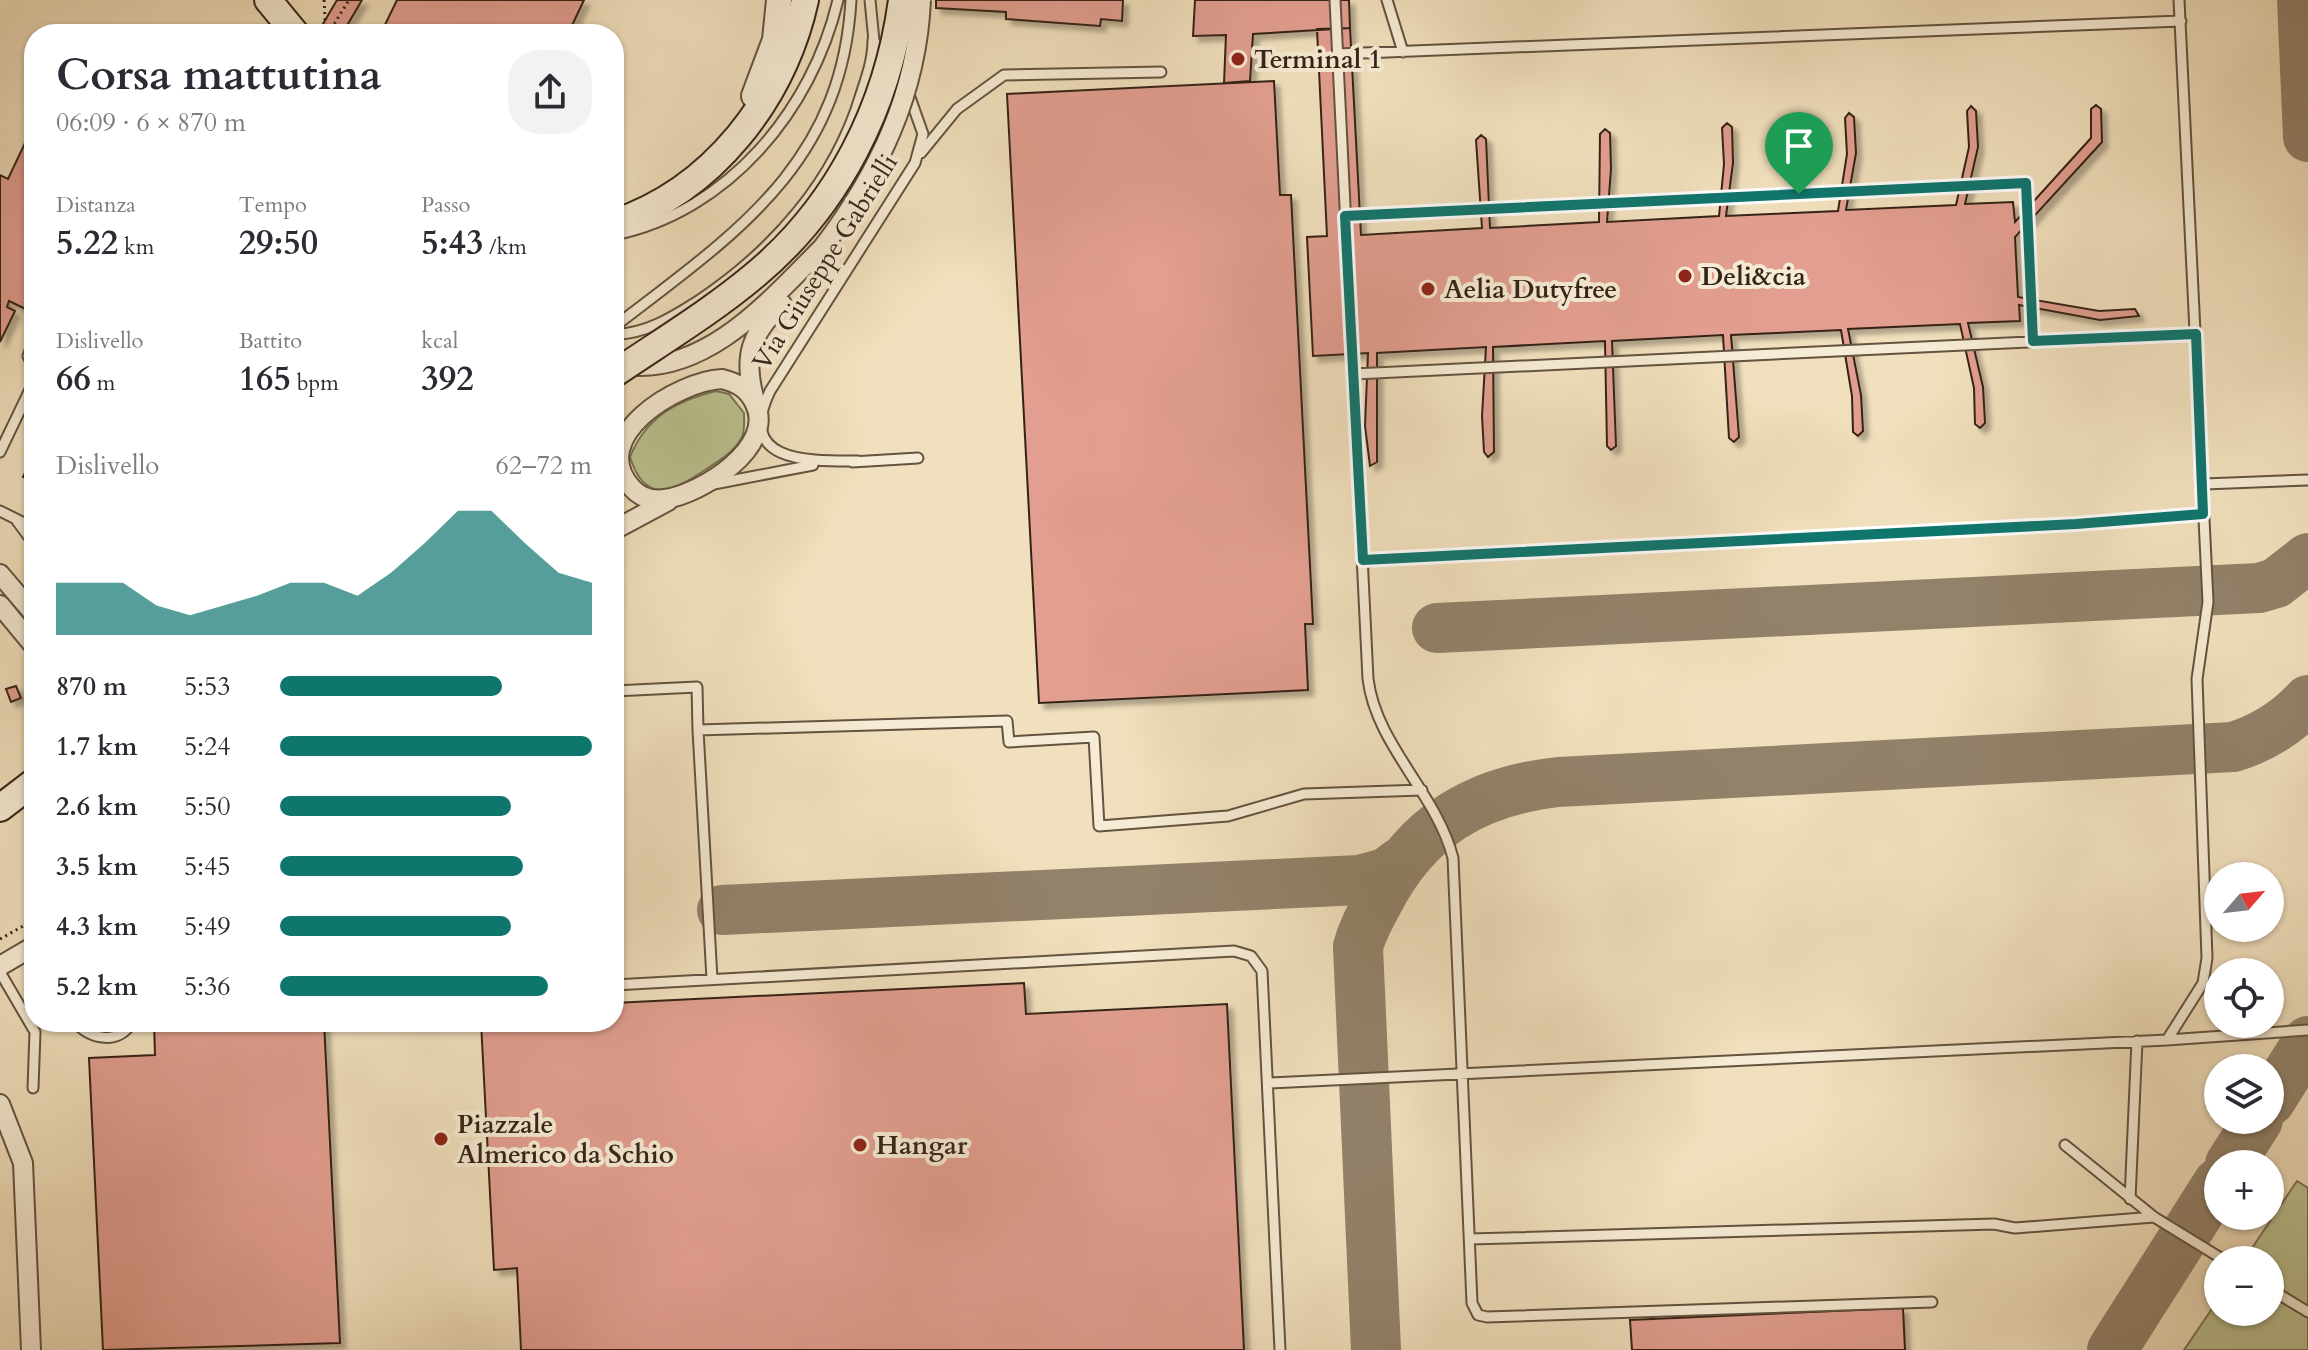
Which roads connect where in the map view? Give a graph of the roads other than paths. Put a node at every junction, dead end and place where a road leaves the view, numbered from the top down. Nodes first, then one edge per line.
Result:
1 (260, 0) edge
2 (268, 0) edge
3 (282, 0) edge
4 (779, 0) edge
5 (805, 0) edge
6 (838, 0) edge
7 (851, 0) edge
8 (870, 0) edge
9 (902, 0) edge
10 (921, 0) edge
11 (1335, 0) edge
12 (1387, 0) edge
13 (2179, 0) edge
14 (2181, 21) junction
15 (278, 24) edge
16 (290, 24) edge
17 (294, 24) edge
18 (302, 24) edge
19 (872, 32) junction
20 (1403, 52) junction
21 (1337, 54) junction
22 (1161, 72) dead end
23 (915, 163) junction
24 (677, 191) junction
25 (1345, 216) junction
26 (624, 218) edge
27 (624, 232) edge
28 (770, 308) junction
29 (624, 319) edge
30 (624, 334) edge
31 (2196, 334) junction
32 (2033, 341) junction
33 (624, 364) edge
34 (624, 367) edge
35 (1354, 374) junction
36 (24, 402) edge
37 (757, 410) junction
38 (624, 442) edge
39 (0, 452) edge
40 (918, 458) dead end
41 (858, 461) junction
42 (624, 477) edge
43 (2308, 480) edge
44 (2204, 484) junction
45 (695, 488) junction
46 (673, 498) junction
47 (0, 511) edge
48 (2203, 514) junction
49 (16, 520) junction
50 (24, 524) edge
51 (624, 525) edge
52 (24, 531) edge
53 (1363, 560) junction
54 (0, 574) edge
55 (24, 602) edge
56 (0, 605) edge
57 (24, 634) edge
58 (624, 691) edge
59 (698, 730) junction
60 (24, 790) edge
61 (1422, 790) junction
62 (0, 808) edge
63 (24, 954) edge
64 (0, 969) edge
65 (712, 979) junction
66 (624, 984) edge
67 (24, 1012) edge
68 (2308, 1030) edge
69 (35, 1032) edge
70 (89, 1032) edge
71 (124, 1032) edge
72 (2167, 1040) junction
73 (2137, 1041) junction
74 (1463, 1073) junction
75 (1268, 1083) junction
76 (33, 1088) dead end
77 (0, 1104) edge
78 (2065, 1145) dead end
79 (2130, 1199) junction
80 (2154, 1217) junction
81 (1470, 1239) junction
82 (2204, 1248) edge
83 (2284, 1297) edge
84 (1932, 1302) dead end
85 (2308, 1312) edge
86 (31, 1350) edge
87 (1280, 1350) edge

1 - 15 street
2 - 16 main road
3 - 17 street
3 - 18 street
4 - 24 street
5 - 24 main road
6 - 27 lane
7 - 29 lane
8 - 19 lane, Via Giuseppe Gabrielli
9 - 34 main road, bridge
10 - 28 street, bridge
11 - 21 lane
12 - 20 lane
13 - 14 lane
14 - 20 lane
14 - 31 lane
19 - 23 lane, Via Giuseppe Gabrielli
19 - 30 lane
20 - 21 lane
21 - 25 lane
22 - 23 lane
23 - 37 lane, Via Giuseppe Gabrielli
24 - 26 main road
25 - 32 lane
25 - 35 lane
28 - 33 street
28 - 37 street
31 - 32 lane
31 - 44 lane
32 - 35 lane
35 - 53 lane
36 - 39 lane
37 - 38 street
37 - 41 lane
37 - 45 street
40 - 41 lane
41 - 45 lane
42 - 46 street
43 - 44 lane
44 - 48 lane
45 - 46 street
46 - 51 street
47 - 49 lane
48 - 53 lane
48 - 72 lane
49 - 50 lane
49 - 52 lane
53 - 61 lane
54 - 55 street
56 - 57 street
58 - 59 lane
59 - 61 lane
59 - 65 lane
60 - 62 main road
61 - 74 lane
63 - 64 street
64 - 67 lane
65 - 66 lane
65 - 75 lane
68 - 72 lane
69 - 76 lane
70 - 71 lane
72 - 73 lane
73 - 74 lane
73 - 79 lane
74 - 75 lane
74 - 81 lane
75 - 87 lane
77 - 86 street
78 - 79 lane
79 - 80 lane
80 - 81 lane
80 - 82 lane
81 - 84 lane
83 - 85 lane

